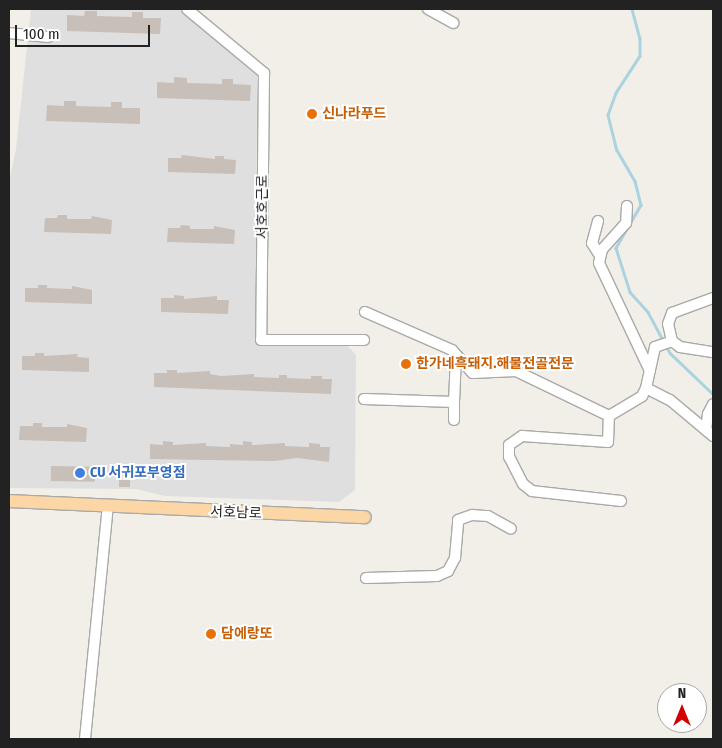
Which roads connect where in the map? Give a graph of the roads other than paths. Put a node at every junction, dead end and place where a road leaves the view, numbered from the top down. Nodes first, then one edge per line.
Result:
1 (186, 9) edge
2 (428, 9) edge
3 (453, 23) dead end
4 (9, 33) edge
5 (48, 36) dead end
6 (627, 206) dead end
7 (598, 221) dead end
8 (600, 256) junction
9 (713, 298) edge
10 (365, 312) dead end
11 (364, 340) dead end
12 (672, 341) junction
13 (713, 352) edge
14 (456, 356) junction
15 (650, 372) junction
16 (646, 388) junction
17 (364, 399) dead end
18 (454, 402) junction
19 (713, 404) edge
20 (609, 416) junction
21 (454, 420) dead end
22 (710, 433) edge
23 (9, 501) edge
24 (621, 501) dead end
25 (108, 506) junction
26 (365, 517) dead end
27 (511, 529) dead end
28 (366, 578) dead end
29 (85, 739) edge

1 - 11 street, 서호호근로
2 - 3 street
4 - 5 street
6 - 8 street
7 - 8 street
8 - 15 street
9 - 12 street
10 - 14 street
12 - 13 street
12 - 15 street
14 - 18 street
14 - 20 street
15 - 16 street
16 - 20 street
16 - 22 street
17 - 18 street
18 - 21 street
19 - 22 street
20 - 24 street
23 - 25 main road, 서호남로
25 - 26 main road, 서호남로
25 - 29 street
27 - 28 street

